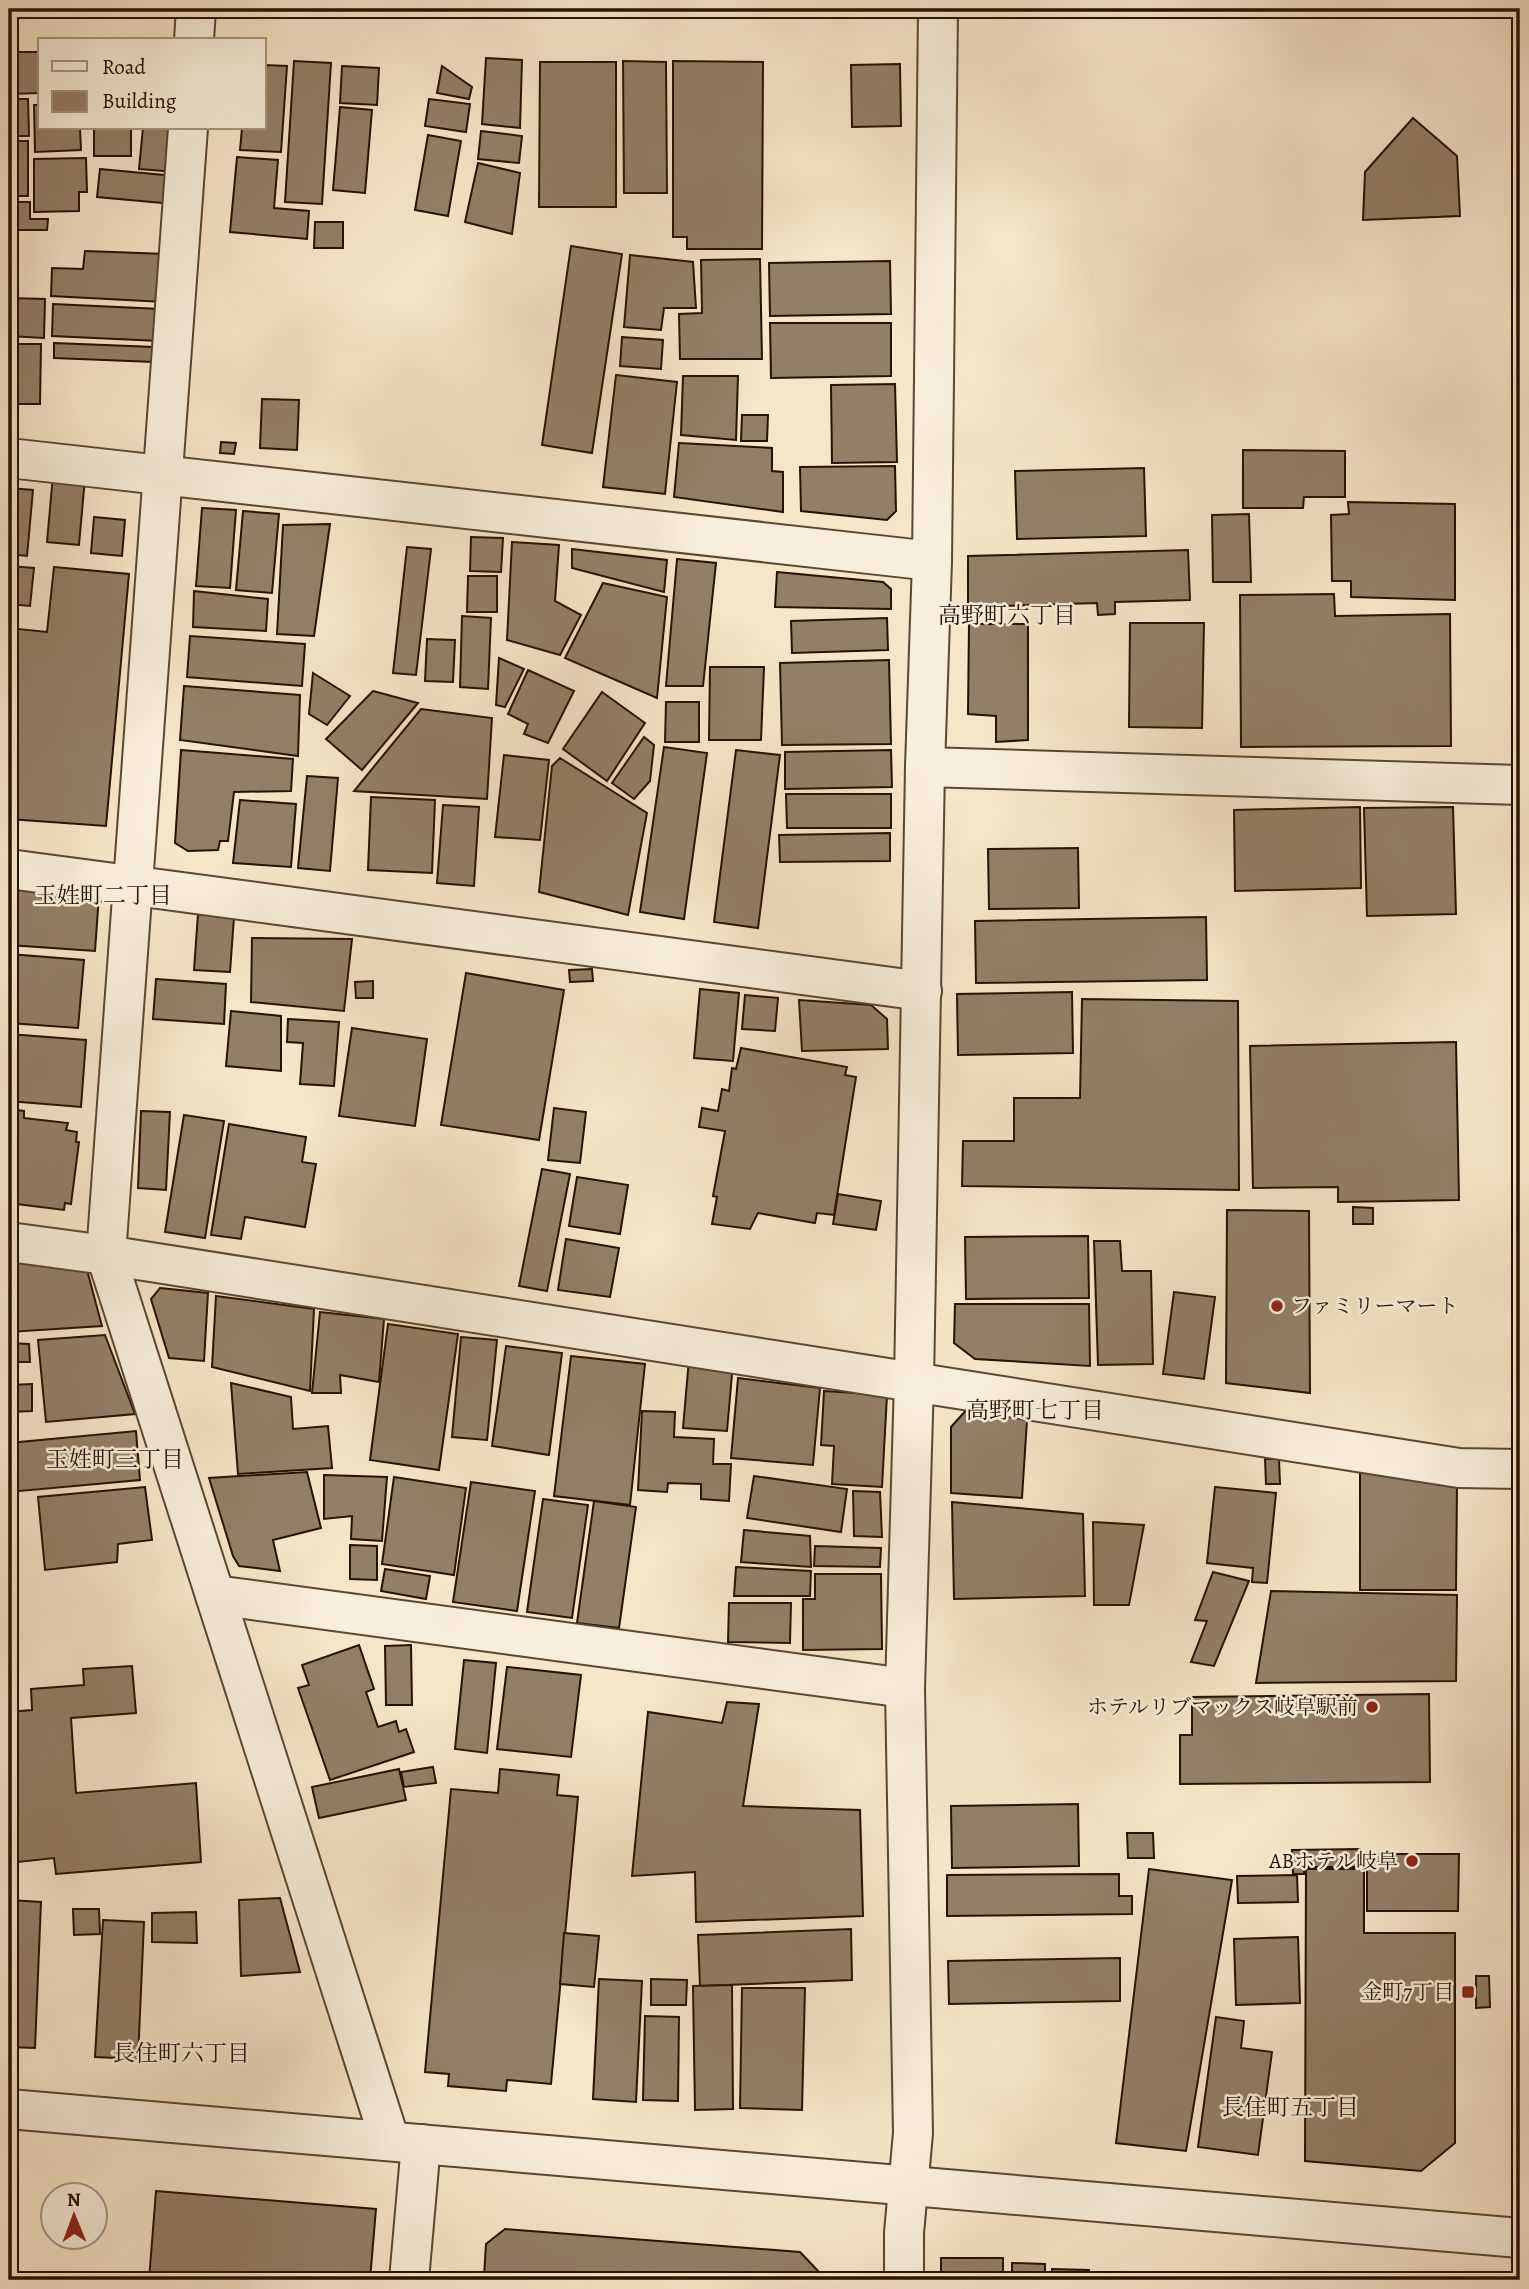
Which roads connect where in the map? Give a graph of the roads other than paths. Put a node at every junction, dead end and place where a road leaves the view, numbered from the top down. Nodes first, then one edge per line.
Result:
1 (196, 9) edge
2 (937, 9) edge
3 (194, 38) edge
4 (188, 130) edge
5 (9, 458) edge
6 (162, 476) junction
7 (932, 561) junction
8 (925, 767) junction
9 (1520, 785) edge
10 (9, 869) edge
11 (132, 887) junction
12 (922, 991) junction
13 (9, 1242) edge
14 (106, 1255) junction
15 (914, 1381) junction
16 (1520, 1469) edge
17 (215, 1595) junction
18 (905, 1688) junction
19 (9, 2109) edge
20 (405, 2143) junction
21 (908, 2187) junction
22 (1520, 2238) edge
23 (409, 2280) edge
24 (904, 2280) edge

1 - 3 street
2 - 7 street
4 - 6 street
5 - 6 street
6 - 7 street
6 - 11 street
7 - 8 street
8 - 9 street
8 - 12 street
10 - 11 street
11 - 12 street
11 - 14 street
12 - 15 street
13 - 14 street
14 - 15 street
14 - 17 street
15 - 16 street
15 - 18 street
17 - 18 street
17 - 20 street
18 - 21 street
19 - 20 street
20 - 21 street
20 - 23 street
21 - 22 street
21 - 24 street

